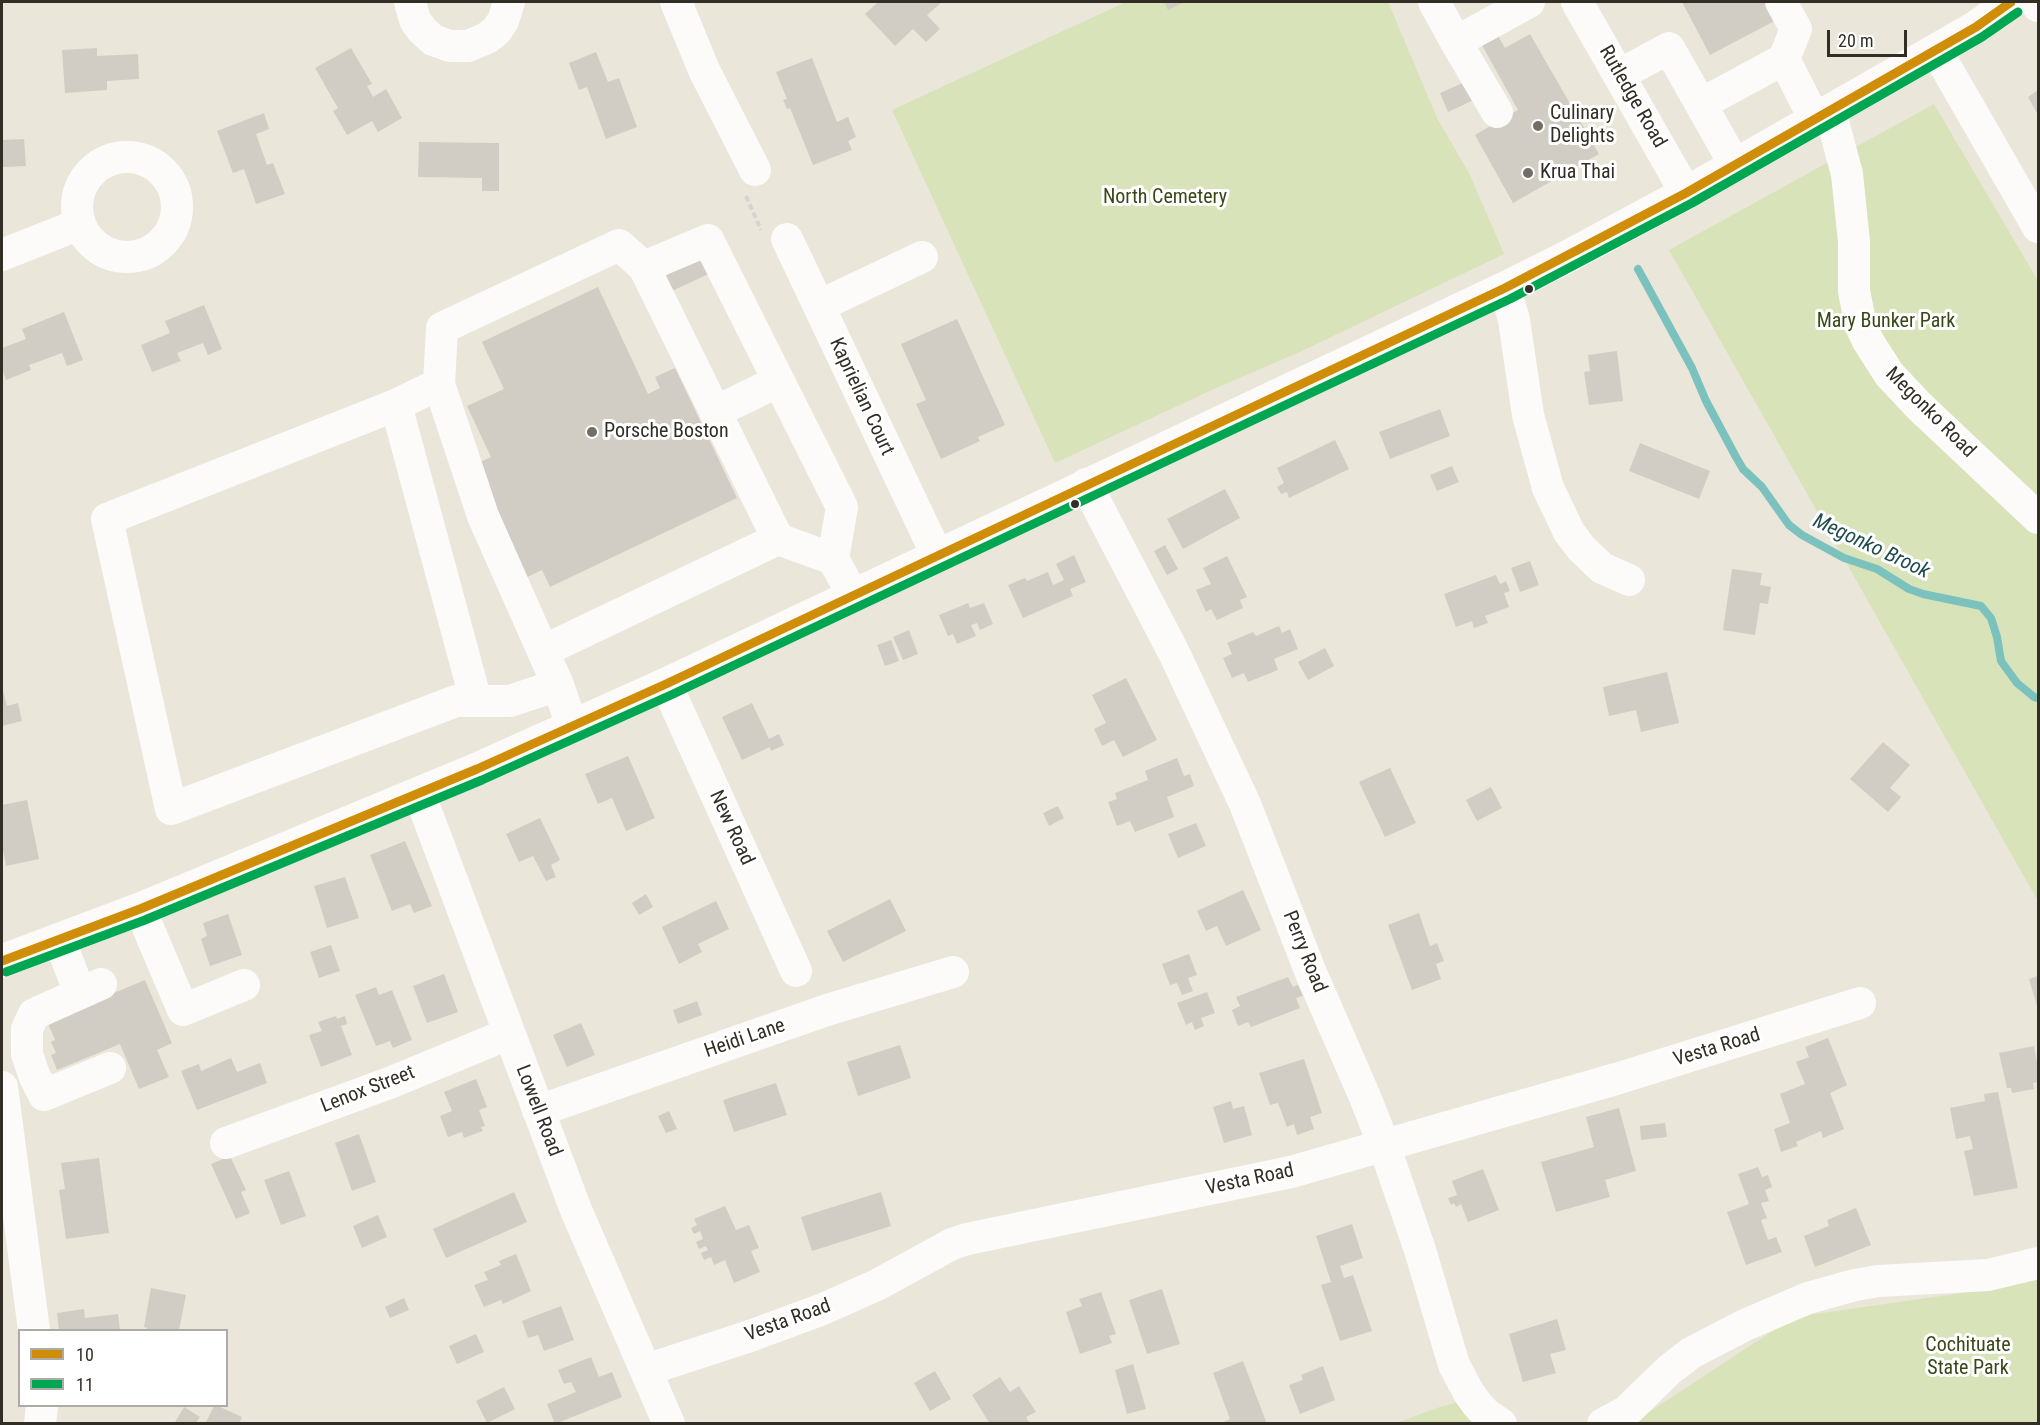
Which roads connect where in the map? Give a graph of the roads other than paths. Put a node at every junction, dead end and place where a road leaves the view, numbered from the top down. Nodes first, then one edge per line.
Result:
1 (410, 2) edge
2 (509, 2) edge
3 (676, 2) edge
4 (1434, 2) edge
5 (1577, 2) edge
6 (1781, 2) edge
7 (2011, 2) edge
8 (2036, 2) edge
9 (1523, 3) edge
10 (2038, 6) edge
11 (1456, 42) junction
12 (1936, 50) junction
13 (1784, 59) junction
14 (1619, 75) junction
15 (1701, 104) junction
16 (1497, 112) dead end
17 (1823, 115) junction
18 (1735, 165) junction
19 (755, 170) road end
20 (1686, 193) junction
21 (80, 224) dead end
22 (2038, 227) edge
23 (787, 239) road end
24 (2, 255) edge
25 (922, 257) dead end
26 (644, 267) junction
27 (1505, 288) junction
28 (819, 306) junction
29 (779, 381) junction
30 (439, 384) junction
31 (396, 405) junction
32 (715, 412) junction
33 (1086, 484) junction
34 (2038, 518) edge
35 (778, 539) junction
36 (937, 555) junction
37 (833, 559) junction
38 (1629, 580) dead end
39 (853, 595) junction
40 (543, 651) junction
41 (666, 684) junction
42 (558, 685) junction
43 (476, 701) junction
44 (572, 726) junction
45 (419, 793) junction
46 (140, 909) junction
47 (59, 939) junction
48 (2, 961) edge
49 (796, 971) dead end
50 (953, 972) dead end
51 (244, 985) dead end
52 (1860, 1003) dead end
53 (508, 1034) junction
54 (110, 1068) dead end
55 (2, 1087) edge
56 (538, 1111) junction
57 (226, 1143) dead end
58 (1384, 1145) junction
59 (2038, 1263) edge
60 (34, 1329) edge
61 (646, 1370) junction
62 (42, 1407) edge
63 (40, 1424) edge
64 (669, 1424) edge
65 (1501, 1424) edge
66 (1603, 1424) edge

1 - 2 street
3 - 19 street
4 - 11 street
5 - 14 street, Rutledge Road
6 - 13 street
7 - 12 main road
8 - 10 street
9 - 11 street
11 - 16 street
12 - 17 main road
12 - 22 street
13 - 15 street
13 - 17 street, Megonko Road
14 - 15 street
14 - 20 street, Rutledge Road
15 - 18 street
17 - 18 main road
17 - 34 street, Megonko Road
18 - 20 main road
20 - 27 main road
21 - 24 street
23 - 28 street, Kaprielian Court
25 - 28 street
26 - 29 street
26 - 30 street
26 - 32 street
27 - 33 main road
27 - 38 street
28 - 36 street, Kaprielian Court
29 - 32 street
29 - 37 street
30 - 31 street
30 - 40 street
31 - 43 street
31 - 43 street
32 - 35 street
33 - 36 main road
33 - 58 street, Perry Road
35 - 37 street
35 - 40 street
36 - 39 main road
37 - 39 street
39 - 41 main road
40 - 42 street
41 - 44 main road
41 - 49 street, New Road
42 - 43 street
42 - 44 street
44 - 45 main road
45 - 46 main road
45 - 53 street, Lowell Road
46 - 47 main road
46 - 51 street
47 - 48 main road
47 - 54 street
50 - 56 street, Heidi Lane
52 - 58 street, Vesta Road
53 - 56 street, Lowell Road
53 - 57 street, Lenox Street
55 - 60 street
56 - 61 street, Lowell Road
58 - 61 street, Vesta Road
58 - 65 street, Perry Road
59 - 66 street
61 - 64 street, Lowell Road
62 - 63 street

